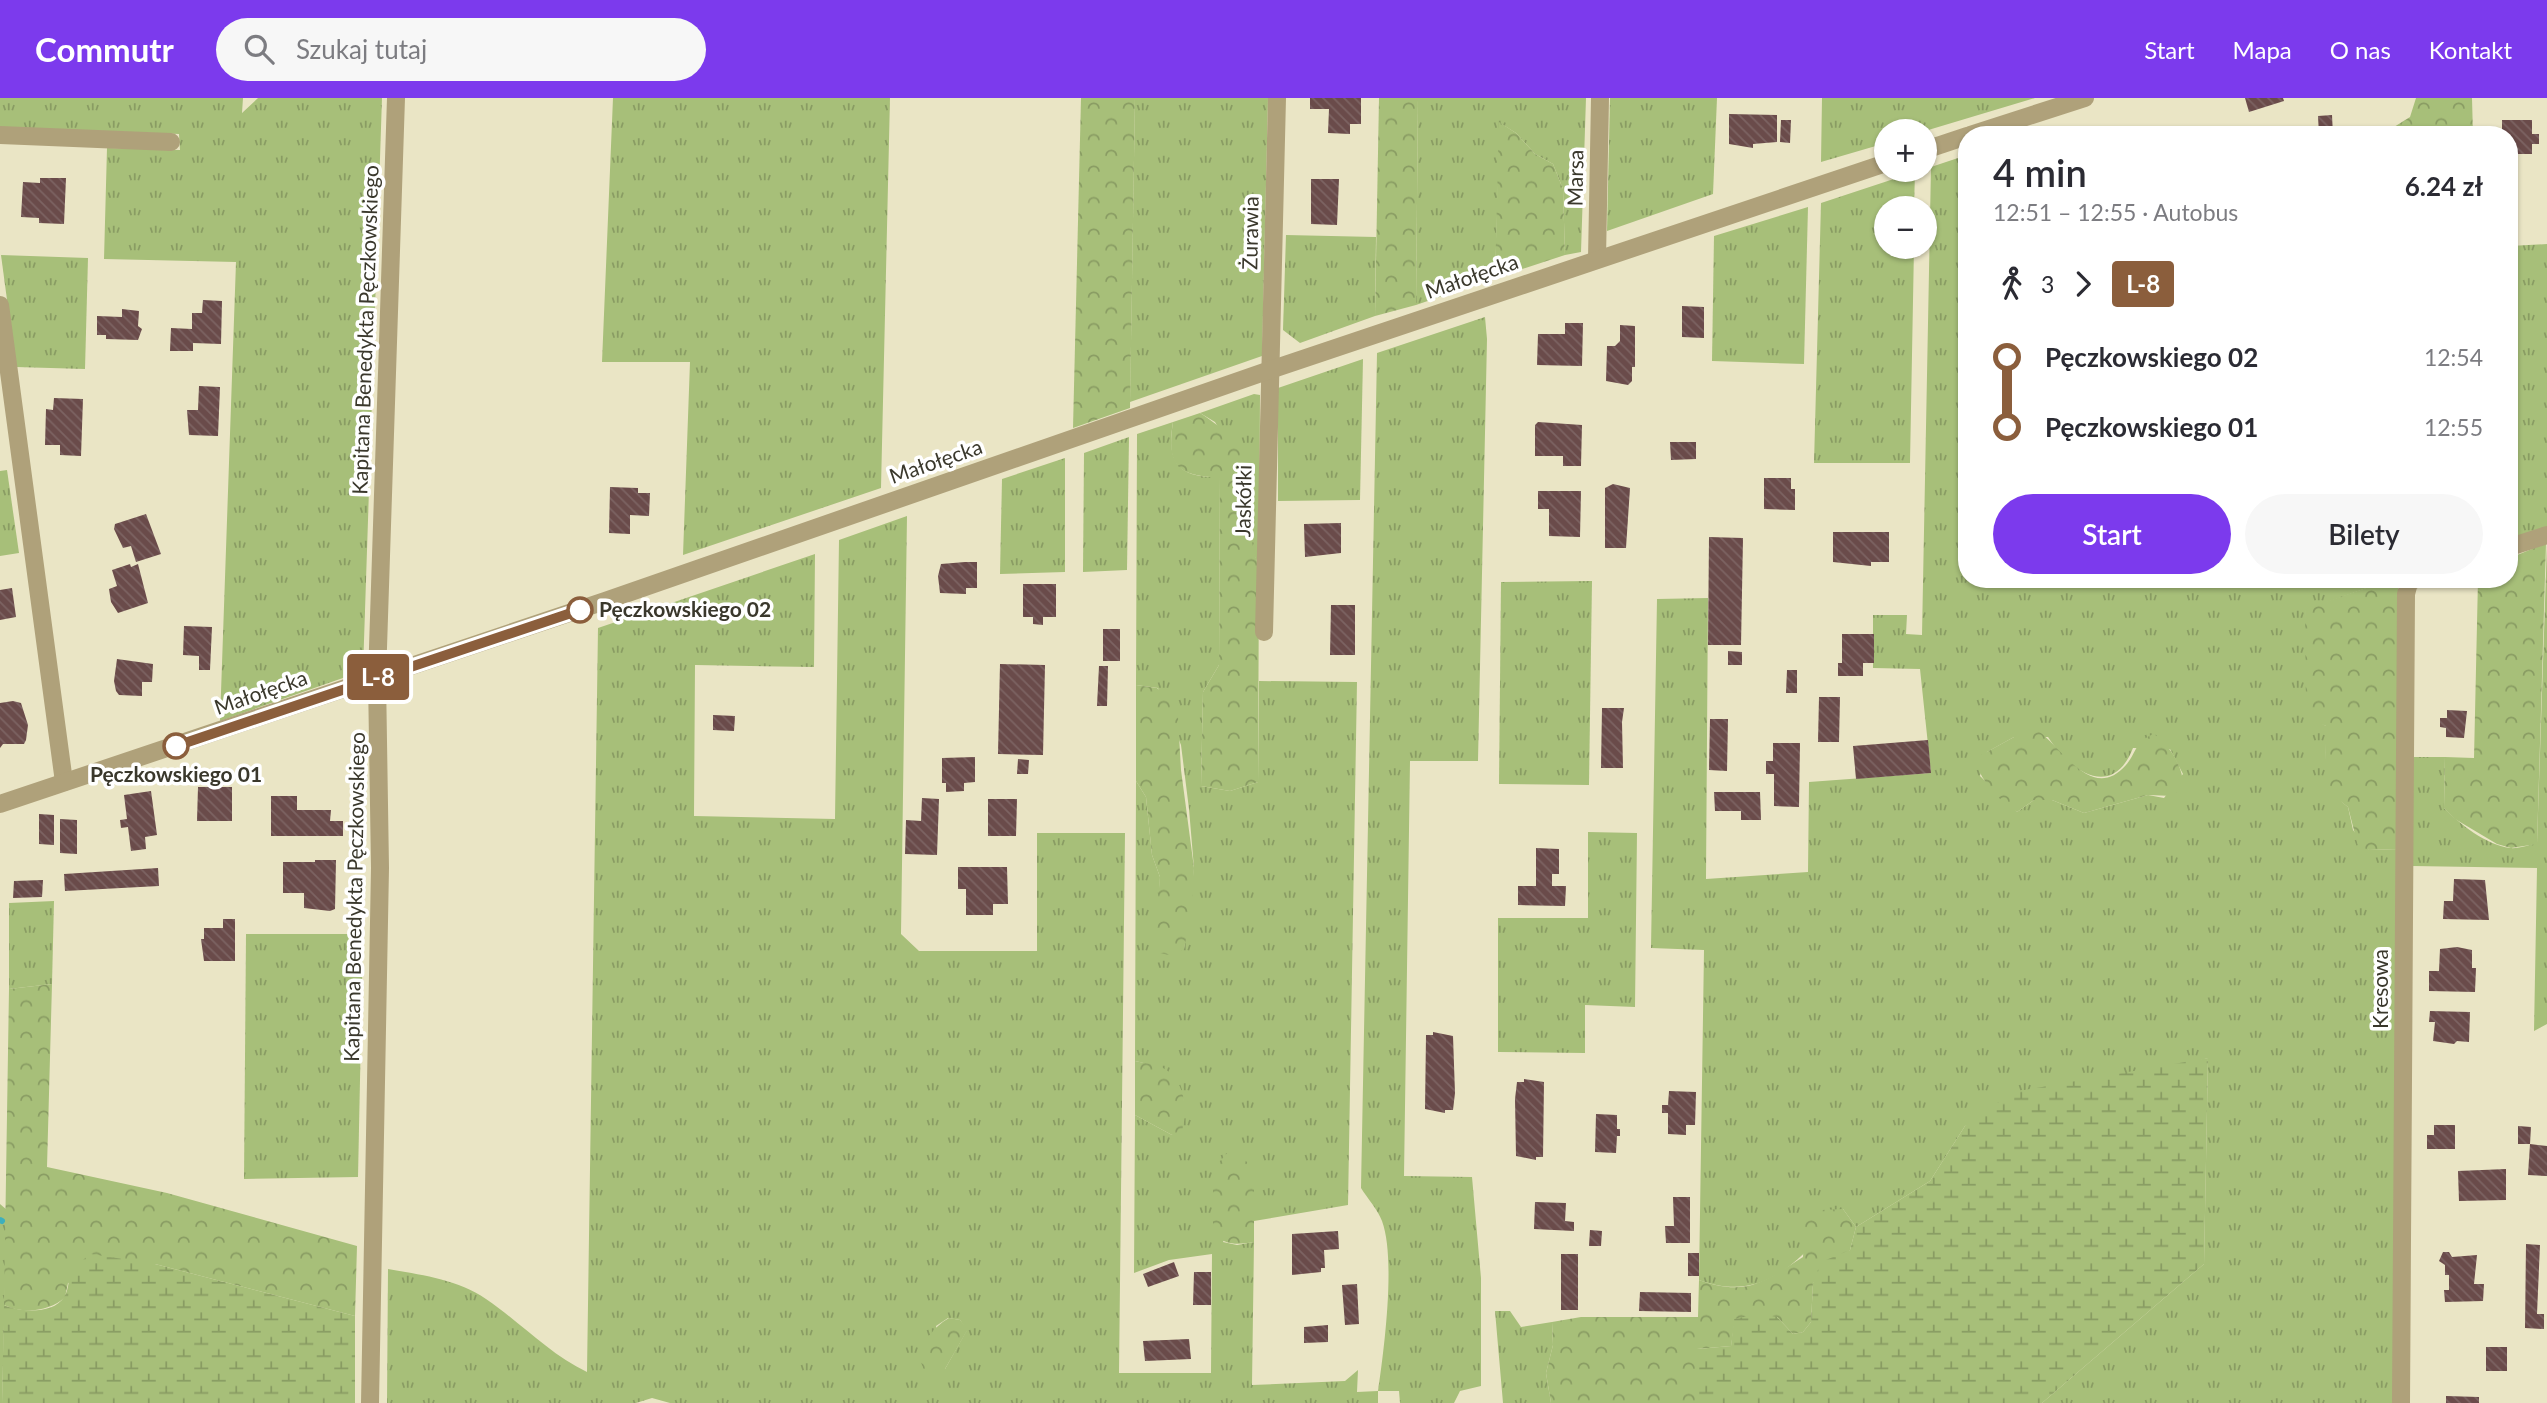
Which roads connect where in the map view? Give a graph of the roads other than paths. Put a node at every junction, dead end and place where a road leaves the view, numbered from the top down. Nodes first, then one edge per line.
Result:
1 (396, 98) edge
2 (1277, 98) edge
3 (1600, 98) edge
4 (2085, 98) edge
5 (1997, 126) edge
6 (0, 135) edge
7 (1958, 139) edge
8 (171, 142) dead end
9 (1937, 146) edge
10 (1874, 167) edge
11 (1597, 259) junction
12 (0, 305) edge
13 (1270, 370) junction
14 (2547, 535) edge
15 (2518, 544) edge
16 (2408, 588) edge
17 (1264, 632) dead end
18 (377, 678) junction
19 (64, 782) junction
20 (0, 804) edge
21 (370, 1403) edge
22 (2401, 1403) edge

1 - 18 street, Kapitana Benedykta Pęczkowskiego
2 - 13 street, Żurawia
3 - 11 street, Marsa
4 - 5 street
6 - 8 street
7 - 9 street
10 - 11 street, Małołęcka
11 - 13 street, Małołęcka
12 - 19 street
13 - 17 street, Jaskółki
13 - 18 street, Małołęcka
14 - 15 street
16 - 22 street, Kresowa
18 - 19 street, Małołęcka
18 - 21 street, Kapitana Benedykta Pęczkowskiego
19 - 20 street, Małołęcka

